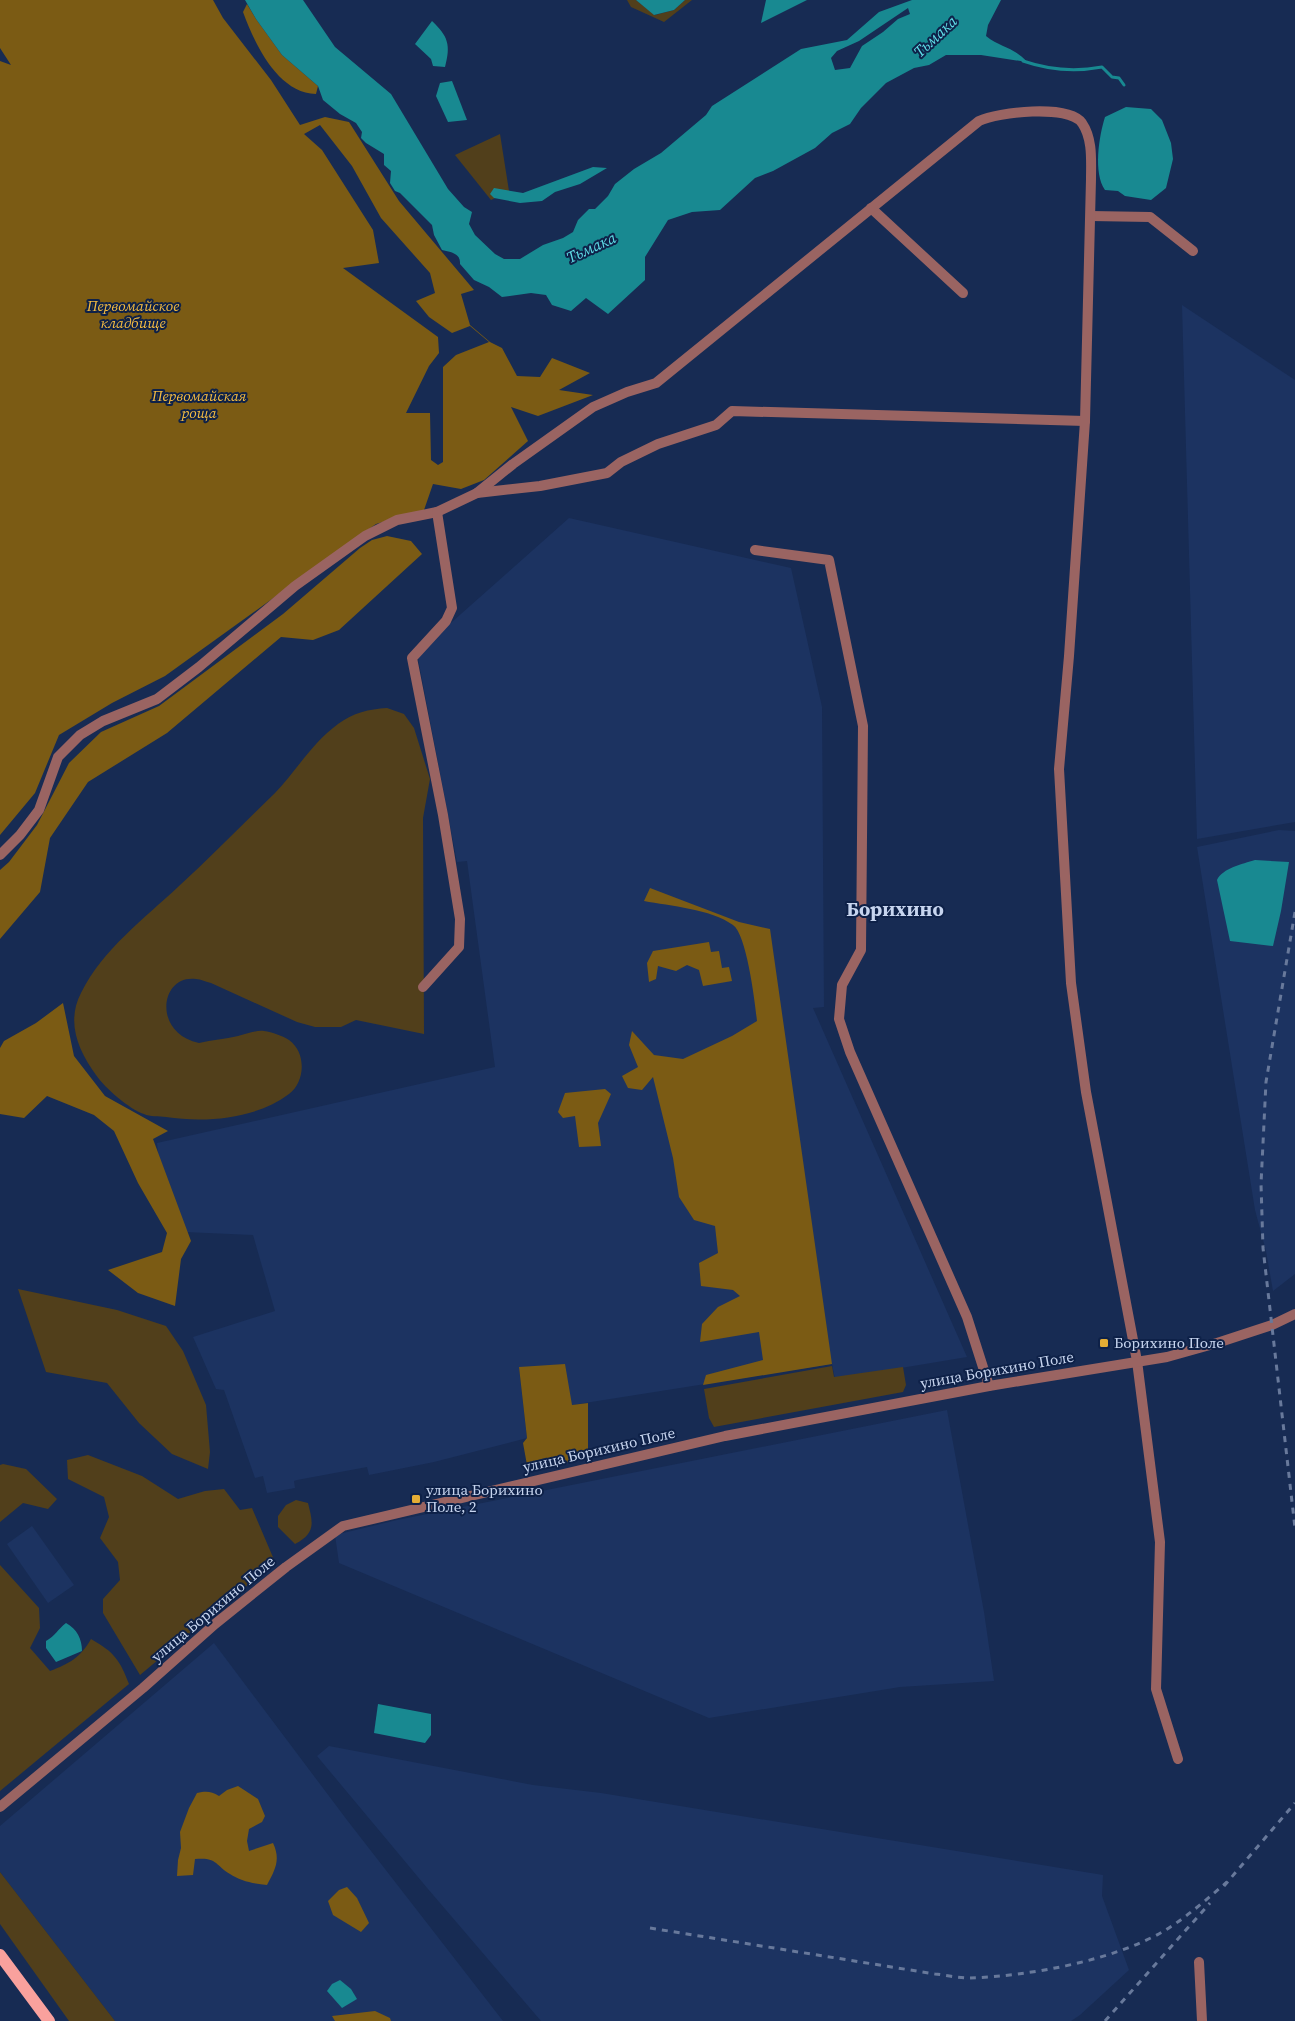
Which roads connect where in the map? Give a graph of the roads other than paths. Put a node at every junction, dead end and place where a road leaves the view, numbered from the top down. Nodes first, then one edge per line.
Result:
1 (871, 208) junction
2 (1091, 216) junction
3 (1193, 251) dead end
4 (963, 293) dead end
5 (1085, 421) junction
6 (477, 493) junction
7 (437, 512) junction
8 (755, 550) dead end
9 (0, 856) edge
10 (423, 987) dead end
11 (1295, 1314) edge
12 (1137, 1361) junction
13 (989, 1386) junction
14 (1178, 1759) dead end
15 (0, 1807) edge
16 (0, 1955) edge
17 (1199, 1962) dead end
18 (50, 2021) edge
19 (1202, 2021) edge

1 - 2 street
1 - 4 street
1 - 6 street
2 - 3 street
2 - 5 street
5 - 6 street
5 - 12 street
6 - 7 street
7 - 9 street
7 - 10 street
8 - 13 street
11 - 12 street, улица Борихино Поле
12 - 13 street, улица Борихино Поле
12 - 14 street
13 - 15 street, улица Борихино Поле
16 - 18 main road
17 - 19 street

